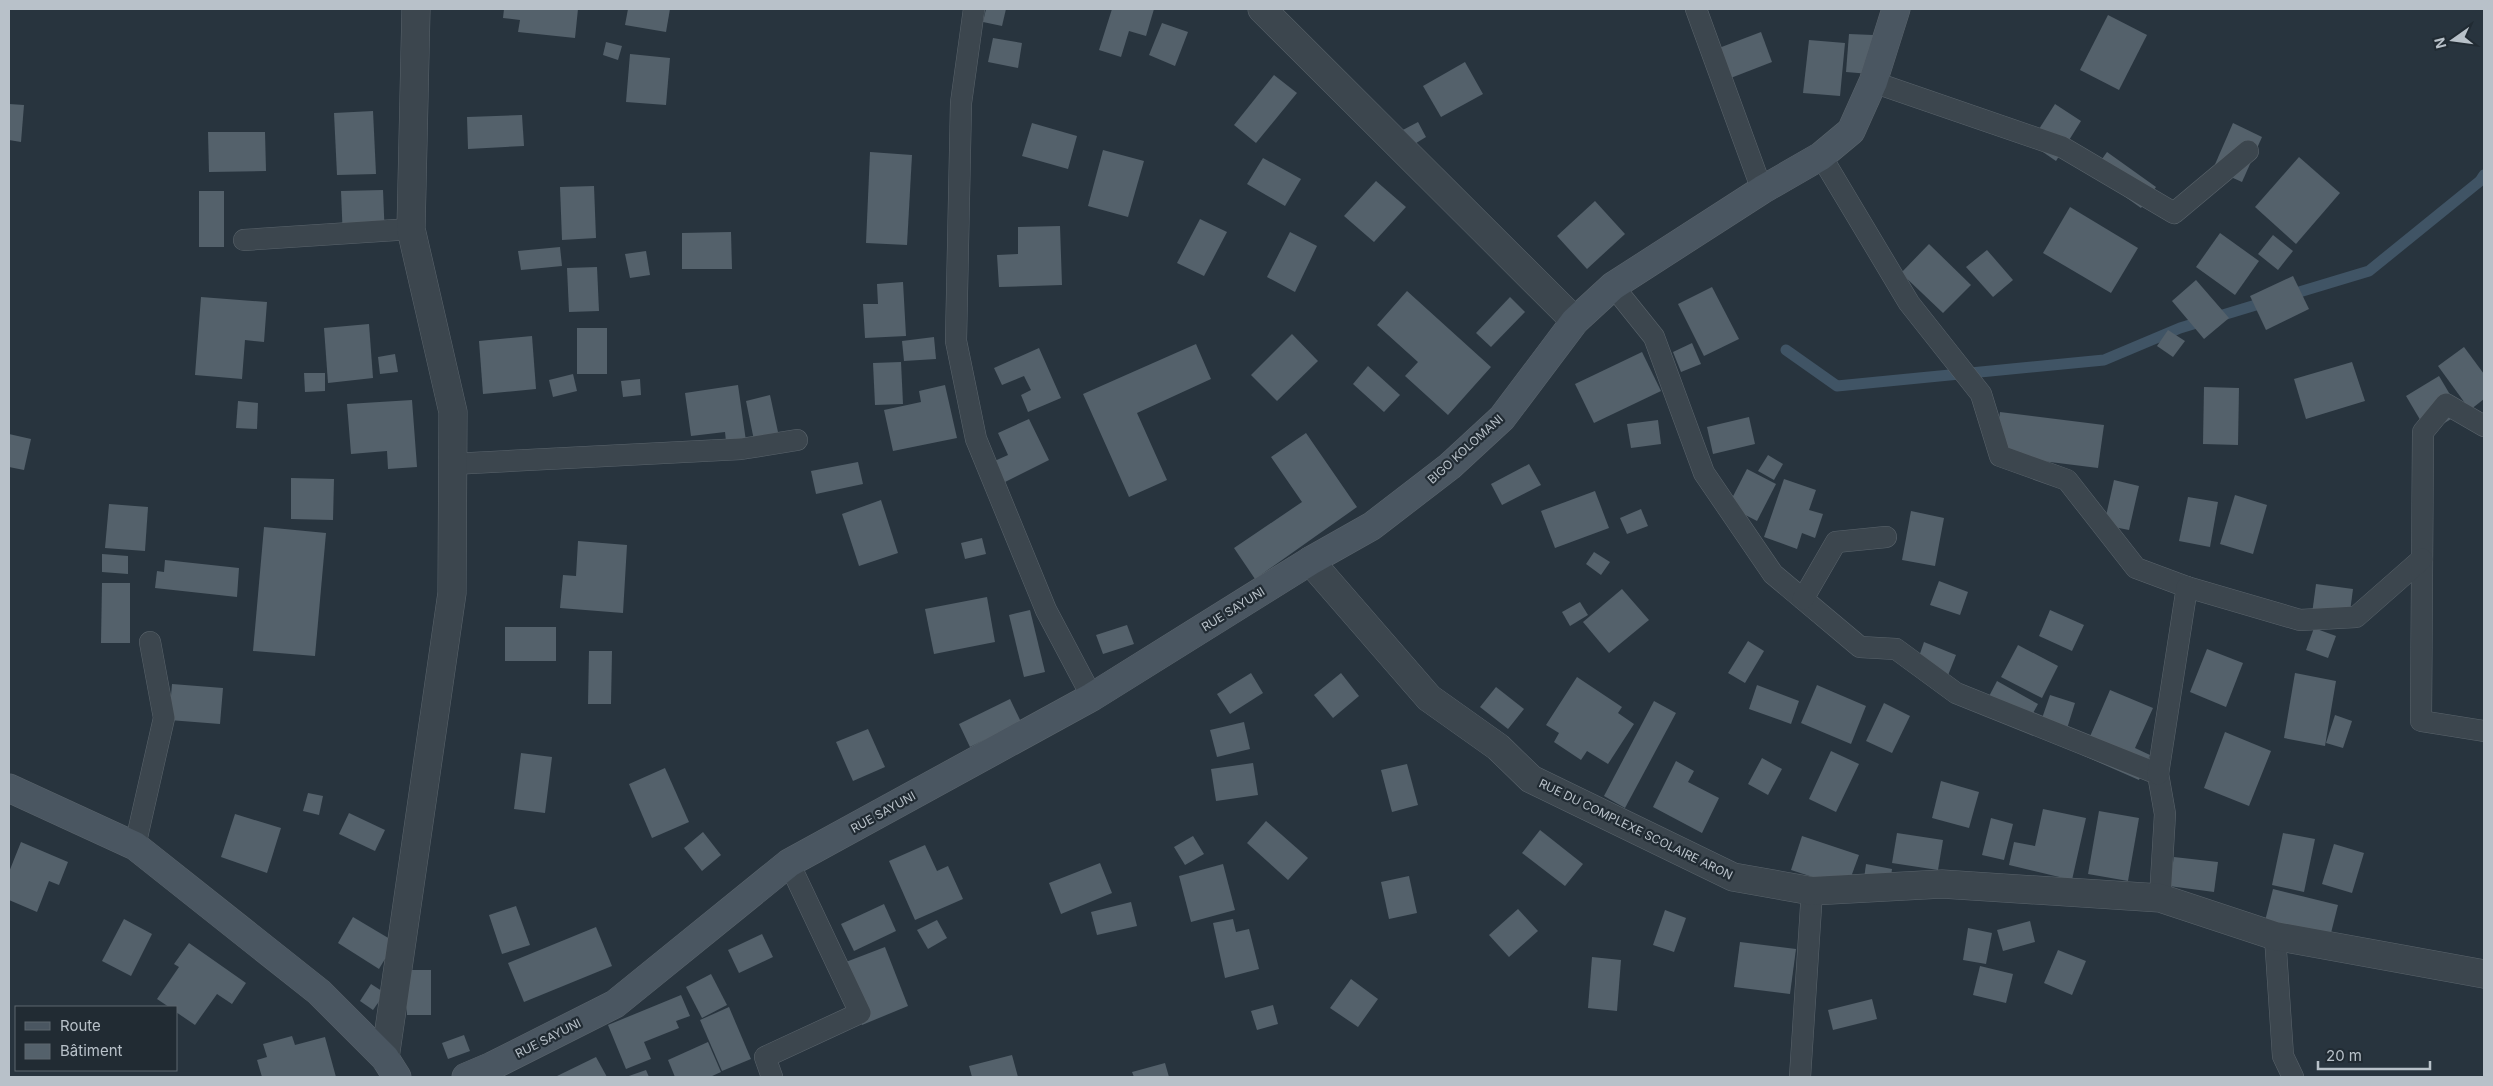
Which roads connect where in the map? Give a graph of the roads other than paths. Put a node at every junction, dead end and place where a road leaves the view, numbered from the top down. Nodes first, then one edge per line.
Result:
1 (416, 9) edge
2 (974, 9) edge
3 (1262, 9) edge
4 (1696, 9) edge
5 (1896, 9) edge
6 (1873, 82) junction
7 (2248, 151) dead end
8 (1821, 156) junction
9 (1762, 190) junction
10 (411, 229) junction
11 (244, 240) dead end
12 (1613, 286) junction
13 (1575, 321) junction
14 (2484, 426) edge
15 (797, 440) dead end
16 (452, 464) junction
17 (1886, 537) dead end
18 (2422, 559) junction
19 (1310, 561) junction
20 (2187, 587) junction
21 (1803, 599) junction
22 (150, 642) dead end
23 (1092, 697) junction
24 (2484, 731) edge
25 (2158, 774) junction
26 (9, 788) edge
27 (135, 846) junction
28 (790, 864) junction
29 (1812, 891) junction
30 (2160, 898) junction
31 (2275, 936) junction
32 (2484, 974) edge
33 (391, 1068) edge
34 (466, 1077) edge
35 (772, 1077) edge
36 (1800, 1077) edge
37 (2293, 1077) edge

1 - 10 street
2 - 23 lane
3 - 13 street
4 - 9 lane
5 - 6 street, BIGO KOLOMANI
6 - 7 lane
6 - 8 street, BIGO KOLOMANI
8 - 9 street, BIGO KOLOMANI
8 - 20 lane
9 - 12 street, BIGO KOLOMANI
10 - 11 lane
10 - 16 street
12 - 13 street, BIGO KOLOMANI
12 - 21 lane
13 - 19 street, BIGO KOLOMANI
14 - 18 lane
15 - 16 lane
16 - 33 street
17 - 21 lane
18 - 20 lane
18 - 24 lane
19 - 23 street, RUE SAYUNI
19 - 29 street, RUE DU COMPLEXE SCOLAIRE ARON
20 - 25 lane
21 - 25 lane
22 - 27 lane
23 - 28 street, RUE SAYUNI
25 - 30 lane
26 - 27 street
27 - 33 street
28 - 34 street, RUE SAYUNI
28 - 35 lane
29 - 30 street, RUE DU COMPLEXE SCOLAIRE ARON
29 - 36 lane
30 - 31 street, RUE DU COMPLEXE SCOLAIRE ARON
31 - 32 street, RUE DU COMPLEXE SCOLAIRE ARON
31 - 37 lane

